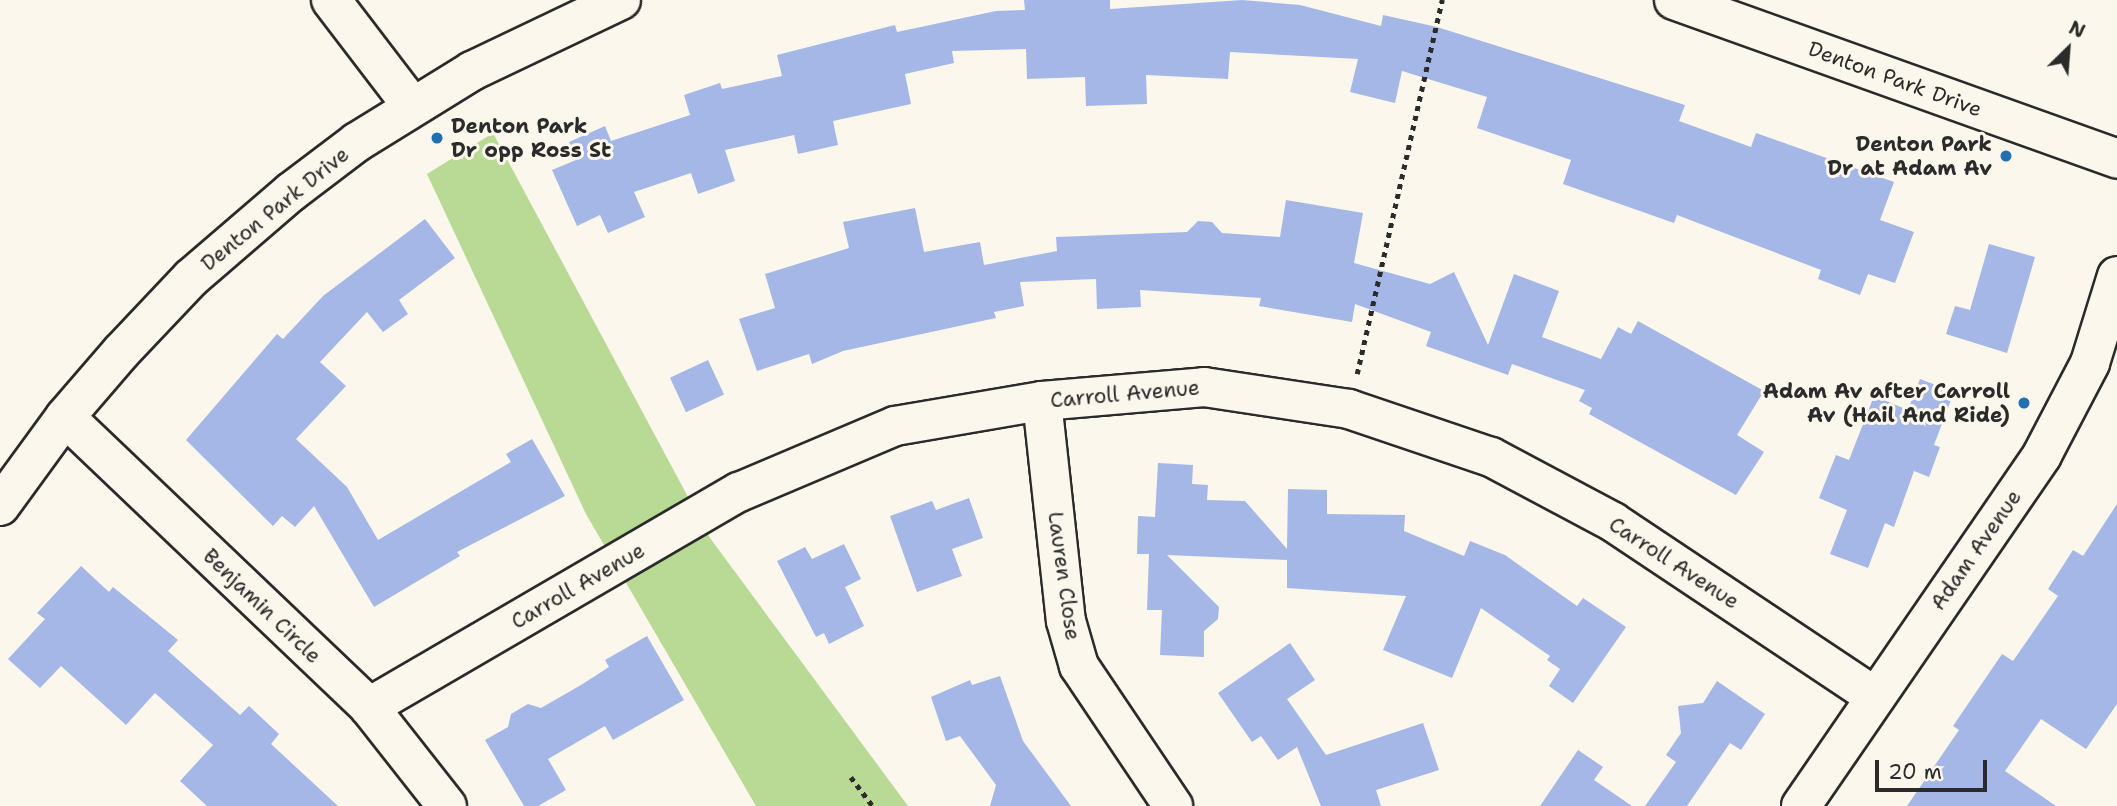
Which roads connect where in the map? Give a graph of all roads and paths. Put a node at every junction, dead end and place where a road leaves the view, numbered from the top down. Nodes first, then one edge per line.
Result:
1 (331, 0) edge
2 (621, 0) edge
3 (1442, 0) edge
4 (1674, 0) edge
5 (412, 106) junction
6 (2117, 159) edge
7 (2117, 276) edge
8 (1042, 401) junction
9 (1349, 409) junction
10 (65, 417) junction
11 (0, 506) edge
12 (1875, 697) junction
13 (369, 707) junction
14 (851, 777) dead end
15 (447, 806) edge
16 (873, 806) edge
17 (1173, 806) edge
18 (1801, 806) edge

1 - 5 street
2 - 5 street, Denton Park Drive
3 - 9 path
4 - 6 street, Denton Park Drive
5 - 10 street, Denton Park Drive
7 - 12 street, Adam Avenue
8 - 9 street, Carroll Avenue
8 - 13 street, Carroll Avenue
8 - 17 street, Lauren Close
9 - 12 street, Carroll Avenue
10 - 11 street, Denton Park Drive
10 - 13 street, Benjamin Circle
12 - 18 street, Adam Avenue
13 - 15 street, Benjamin Circle
14 - 16 path

